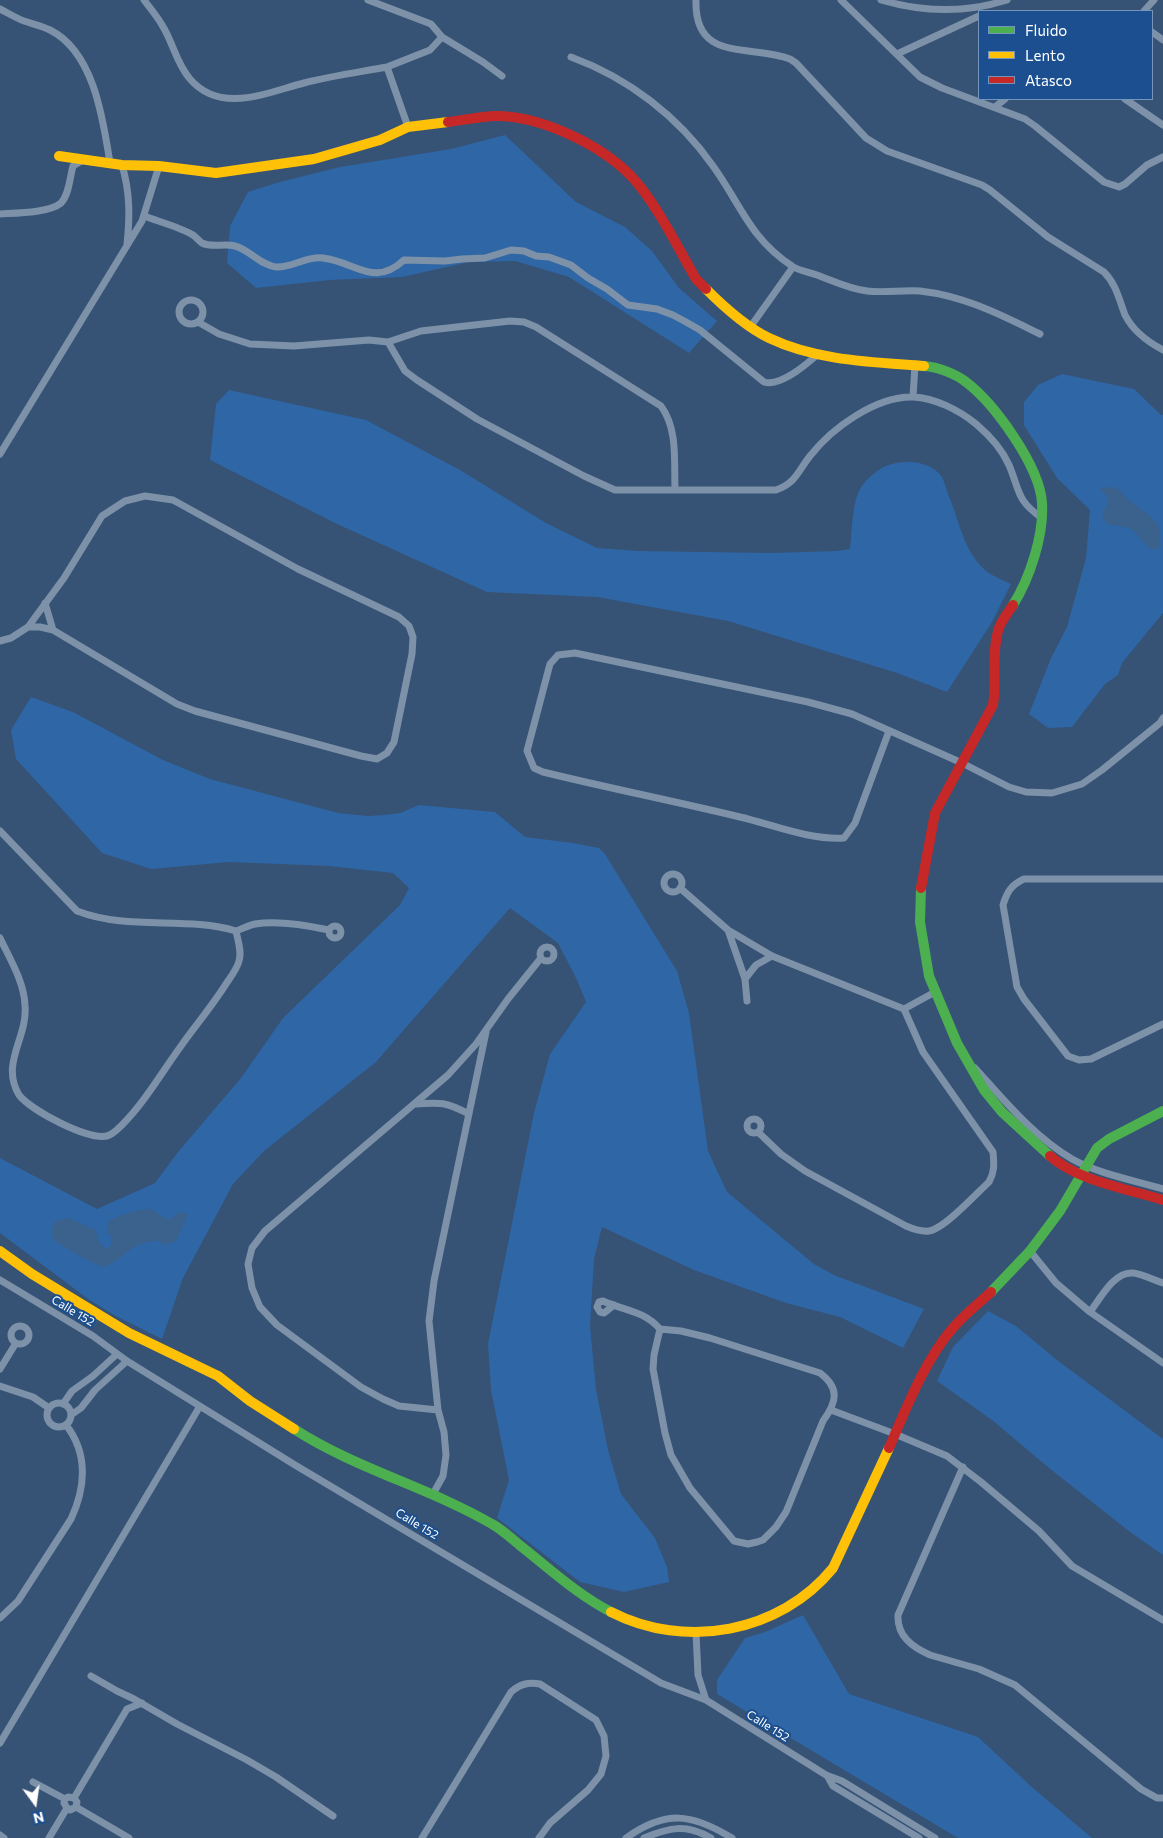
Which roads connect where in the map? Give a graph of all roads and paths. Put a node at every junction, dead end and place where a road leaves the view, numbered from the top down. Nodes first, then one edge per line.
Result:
1 (144, 0) edge
2 (368, 0) edge
3 (696, 0) edge
4 (841, 0) edge
5 (881, 0) edge
6 (1007, 0) edge
7 (1154, 0) edge
8 (990, 5) edge
9 (0, 9) edge
10 (1145, 10) edge
11 (978, 16) edge
12 (442, 37) junction
13 (897, 54) junction
14 (571, 56) dead end
15 (387, 67) junction
16 (502, 76) dead end
17 (1004, 100) edge
18 (1126, 100) edge
19 (995, 107) junction
20 (1163, 125) edge
21 (408, 127) junction
22 (59, 156) dead end
23 (1163, 157) edge
24 (83, 159) junction
25 (110, 163) junction
26 (122, 165) junction
27 (159, 166) junction
28 (0, 214) edge
29 (144, 216) junction
30 (127, 245) junction
31 (793, 267) junction
32 (198, 322) dead end
33 (750, 326) junction
34 (1040, 334) dead end
35 (388, 342) junction
36 (1163, 350) edge
37 (818, 354) junction
38 (915, 365) junction
39 (913, 397) junction
40 (0, 454) edge
41 (674, 489) junction
42 (1042, 518) junction
43 (45, 603) junction
44 (28, 627) junction
45 (53, 630) junction
46 (0, 641) edge
47 (1162, 721) edge
48 (889, 731) junction
49 (962, 763) junction
50 (0, 831) edge
51 (1163, 879) edge
52 (680, 888) dead end
53 (329, 930) dead end
54 (728, 930) junction
55 (236, 931) junction
56 (0, 938) edge
57 (772, 956) junction
58 (541, 958) dead end
59 (745, 979) junction
60 (935, 992) junction
61 (747, 1001) dead end
62 (904, 1008) junction
63 (1163, 1024) edge
64 (487, 1030) junction
65 (415, 1104) junction
66 (1163, 1111) edge
67 (469, 1114) junction
68 (758, 1132) dead end
69 (1085, 1170) junction
70 (1163, 1189) edge
71 (1163, 1200) edge
72 (0, 1251) edge
73 (1030, 1251) junction
74 (0, 1280) edge
75 (1163, 1283) edge
76 (614, 1305) dead end
77 (1090, 1312) junction
78 (660, 1329) junction
79 (16, 1343) dead end
80 (117, 1354) junction
81 (127, 1361) junction
82 (1163, 1363) edge
83 (0, 1369) edge
84 (0, 1386) edge
85 (63, 1404) junction
86 (200, 1406) junction
87 (49, 1408) junction
88 (438, 1410) junction
89 (831, 1410) junction
90 (71, 1415) junction
91 (66, 1425) junction
92 (895, 1434) junction
93 (963, 1467) junction
94 (433, 1494) junction
95 (0, 1618) edge
96 (1163, 1620) edge
97 (696, 1633) junction
98 (91, 1676) dead end
99 (123, 1694) junction
100 (706, 1700) junction
101 (142, 1703) junction
102 (127, 1709) junction
103 (0, 1743) edge
104 (828, 1777) junction
105 (33, 1782) dead end
106 (74, 1798) junction
107 (1163, 1798) edge
108 (65, 1800) junction
109 (76, 1807) junction
110 (67, 1808) junction
111 (333, 1816) dead end
112 (0, 1835) edge
113 (4, 1838) edge
114 (49, 1838) edge
115 (129, 1838) edge
116 (422, 1838) edge
117 (539, 1838) edge
118 (626, 1838) edge
119 (644, 1838) edge
120 (711, 1838) edge
121 (732, 1838) edge
122 (919, 1838) edge
123 (935, 1838) edge

1 - 15 street
2 - 12 street
3 - 36 street
4 - 13 street
5 - 8 street
6 - 8 street
7 - 10 street
9 - 25 street
11 - 13 street
12 - 15 street
12 - 16 street
13 - 19 street
14 - 31 street
15 - 21 street
17 - 19 street
18 - 20 street
19 - 23 street
21 - 27 street
21 - 33 street
22 - 24 street
24 - 25 street
24 - 28 street
25 - 26 street
26 - 27 street
26 - 30 street
27 - 29 street
29 - 30 street
29 - 37 street
30 - 40 street
31 - 33 street
31 - 34 street
32 - 35 street
33 - 37 street
35 - 41 street
35 - 41 street
37 - 38 street
38 - 39 street
38 - 42 street
39 - 41 street
39 - 42 street
42 - 49 street
43 - 44 street
43 - 45 street
43 - 45 street
44 - 45 street
44 - 46 street
47 - 49 street
48 - 48 street
48 - 49 street
49 - 60 street
50 - 55 street
51 - 63 street
52 - 54 street
53 - 55 street
54 - 57 street
54 - 59 street
55 - 56 street
57 - 59 street
57 - 62 street
58 - 64 street
59 - 61 street
60 - 62 street
60 - 69 street
62 - 68 street
64 - 65 street
64 - 67 street
65 - 67 street
65 - 88 street
66 - 69 street
67 - 88 street
69 - 70 street
69 - 71 street
69 - 73 street
72 - 94 street
73 - 77 street
73 - 92 street
74 - 80 street, Calle 152
75 - 77 street
76 - 78 street
77 - 82 street
78 - 89 street
78 - 89 street
79 - 83 street
80 - 81 street, Calle 152
80 - 85 street
81 - 86 street, Calle 152
81 - 90 street
84 - 87 street
85 - 87 street
85 - 90 street
86 - 100 street, Calle 152
86 - 103 street
87 - 91 street
88 - 94 street
89 - 92 street
90 - 91 street
91 - 95 street
92 - 93 street
92 - 97 street
93 - 96 street
93 - 107 street
94 - 97 street
97 - 100 street
98 - 99 street
99 - 101 street
99 - 102 street
100 - 104 street, Calle 152
101 - 102 street
101 - 111 street
102 - 106 street
104 - 122 street, Calle 152
104 - 123 street, Calle 152
105 - 108 street
106 - 108 street
106 - 109 street
108 - 110 street
109 - 110 street
109 - 115 street
110 - 114 street
112 - 113 street
116 - 117 street
118 - 121 street
119 - 120 street

